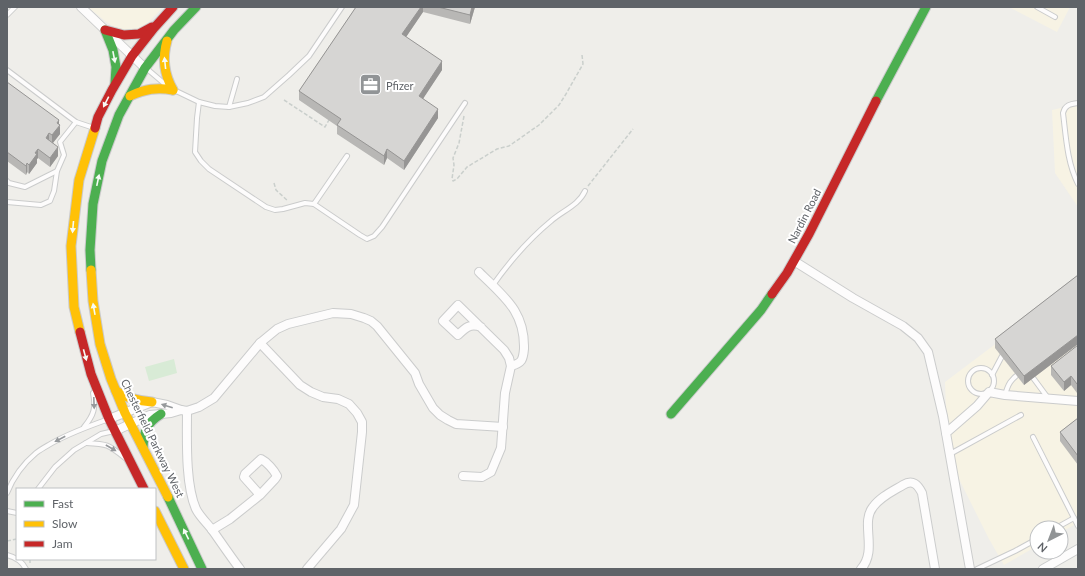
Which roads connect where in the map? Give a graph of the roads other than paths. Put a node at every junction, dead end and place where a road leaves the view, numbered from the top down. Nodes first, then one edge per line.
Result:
1 (15, 7) edge
2 (173, 7) edge
3 (196, 7) edge
4 (342, 7) edge
5 (926, 7) edge
6 (1037, 7) edge
7 (84, 8) edge
8 (7, 15) edge
9 (1055, 17) dead end
10 (159, 23) junction
11 (105, 30) junction
12 (170, 36) junction
13 (132, 56) junction
14 (145, 68) junction
15 (7, 70) edge
16 (237, 79) dead end
17 (115, 85) junction
18 (173, 90) junction
19 (130, 96) junction
20 (199, 102) junction
21 (1078, 102) edge
22 (465, 103) dead end
23 (229, 107) junction
24 (76, 122) junction
25 (95, 128) junction
26 (347, 156) dead end
27 (57, 171) junction
28 (7, 181) edge
29 (1078, 184) edge
30 (585, 191) road end
31 (7, 202) edge
32 (314, 204) junction
33 (794, 261) junction
34 (479, 272) dead end
35 (492, 286) junction
36 (481, 327) dead end
37 (260, 343) junction
38 (1010, 350) edge
39 (511, 366) junction
40 (91, 374) junction
41 (992, 375) junction
42 (116, 391) junction
43 (989, 392) junction
44 (1005, 395) junction
45 (1048, 399) junction
46 (1078, 401) edge
47 (152, 402) junction
48 (184, 410) junction
49 (125, 413) junction
50 (161, 414) junction
51 (672, 414) dead end
52 (1021, 415) dead end
53 (109, 419) junction
54 (131, 424) junction
55 (503, 427) junction
56 (83, 428) junction
57 (115, 431) junction
58 (946, 433) junction
59 (1033, 437) dead end
60 (86, 443) junction
61 (143, 447) junction
62 (950, 454) junction
63 (131, 463) junction
64 (463, 476) dead end
65 (39, 488) edge
66 (144, 488) edge
67 (7, 493) edge
68 (260, 495) dead end
69 (156, 513) edge
70 (1074, 518) junction
71 (1069, 521) edge
72 (1078, 526) edge
73 (212, 530) junction
74 (1029, 544) edge
75 (1078, 549) edge
76 (18, 560) edge
77 (25, 568) edge
78 (184, 569) edge
79 (202, 569) edge
80 (240, 569) edge
81 (307, 569) edge
82 (861, 569) edge
83 (935, 569) edge
84 (970, 569) edge
85 (977, 569) edge
86 (1043, 569) edge

1 - 8 lane
2 - 10 street
3 - 12 street, Chesterfield Parkway West
4 - 23 lane
5 - 33 street, Nardin Road
6 - 9 lane
7 - 11 street
10 - 11 street
10 - 13 street
11 - 13 street
11 -> 17 street
12 - 14 street, Chesterfield Parkway West
18 -> 12 street
13 - 14 street
13 - 17 street
14 - 18 lane
14 - 19 street, Chesterfield Parkway West
15 - 24 lane
16 - 23 lane
17 -> 25 street
18 - 19 street
18 - 20 lane
42 -> 19 street, Chesterfield Parkway West
20 - 23 lane
20 - 32 lane
21 - 29 lane
22 - 32 lane
24 - 25 lane
24 - 27 lane
25 -> 40 street
26 - 32 lane
27 - 28 lane
27 - 31 lane
30 - 35 lane
33 - 51 street, Nardin Road
33 - 58 street
34 - 35 street
35 - 39 street
36 - 39 street
37 - 48 street
37 - 55 street
37 - 81 street
38 - 41 lane
39 - 55 street
40 - 53 street
40 -> 56 lane
41 - 43 lane
41 - 43 lane
42 - 47 street
42 - 49 street, Chesterfield Parkway West
43 - 44 street
43 - 58 street
44 - 45 street
44 - 45 lane
45 - 46 street
48 -> 47 street
47 - 49 street
48 - 50 street
48 - 73 street
49 - 53 street
49 - 54 street, Chesterfield Parkway West
50 - 54 street
50 - 61 street
52 - 62 lane
53 - 56 lane
53 - 57 street
54 - 57 street
54 - 61 street, Chesterfield Parkway West
55 - 64 street
56 -> 67 lane
57 - 60 lane
57 - 63 street
58 - 62 street
59 - 70 lane
60 -> 63 lane
60 - 65 lane
79 -> 61 street, Chesterfield Parkway West
62 - 84 street
63 - 66 street
68 - 73 street
69 - 78 street
70 - 71 lane
70 - 72 lane
73 - 80 street
74 - 85 lane
75 - 86 street
76 - 77 lane
82 - 83 street

